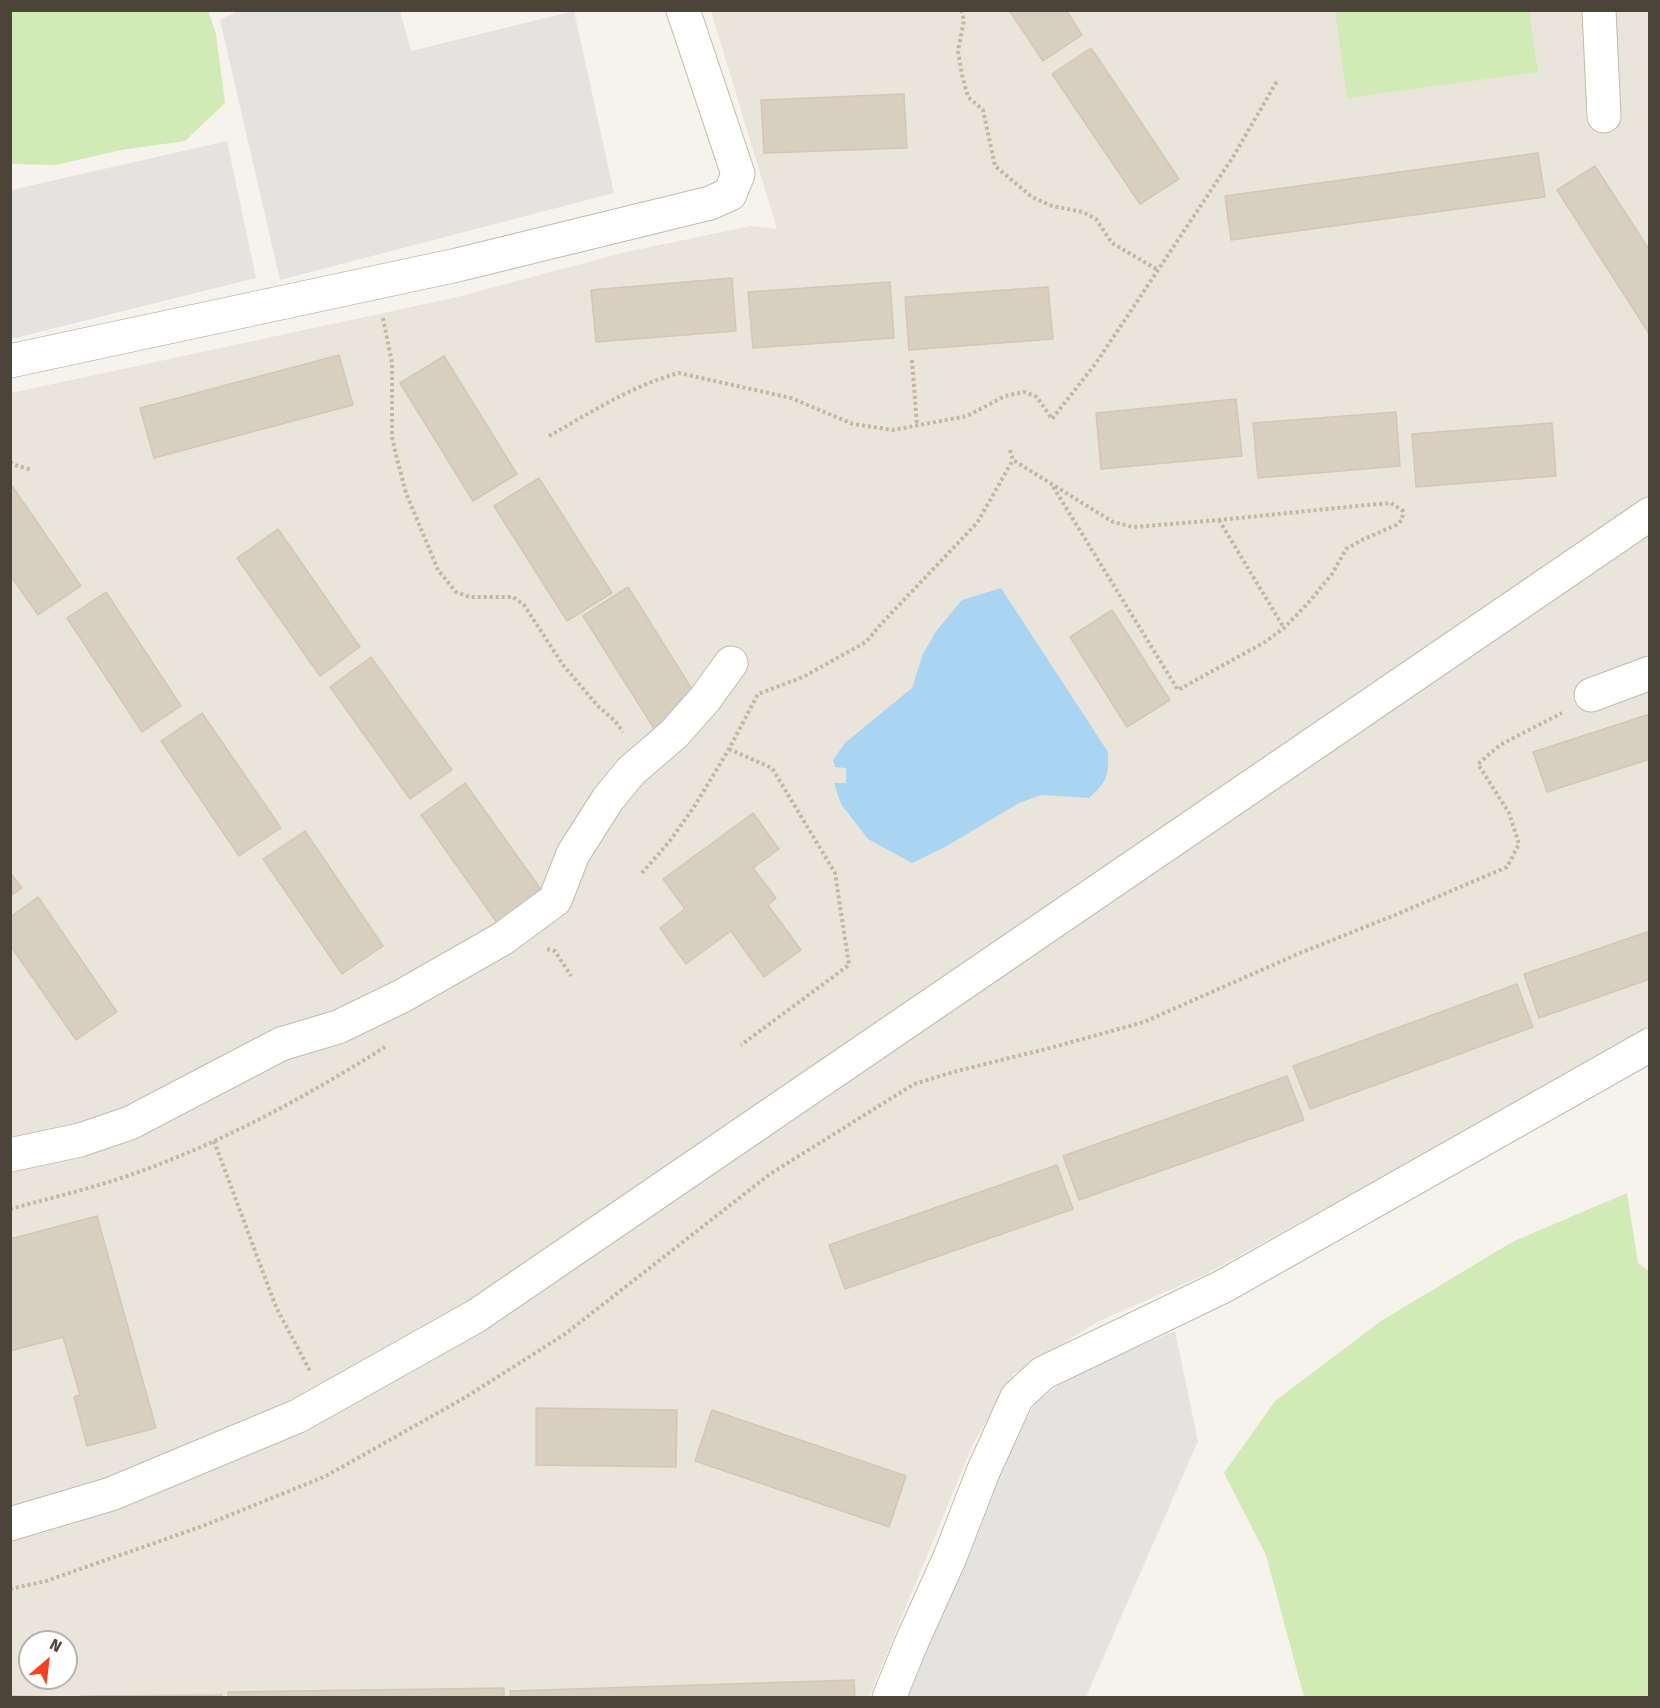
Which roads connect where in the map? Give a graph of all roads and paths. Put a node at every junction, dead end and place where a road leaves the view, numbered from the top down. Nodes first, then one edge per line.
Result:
1 (683, 10) edge
2 (961, 10) edge
3 (1599, 10) edge
4 (1277, 81) dead end
5 (1604, 116) dead end
6 (1158, 270) junction
7 (381, 309) dead end
8 (912, 360) dead end
9 (10, 361) edge
10 (917, 426) junction
11 (549, 436) dead end
12 (1010, 450) dead end
13 (1014, 460) junction
14 (10, 462) edge
15 (32, 470) dead end
16 (1052, 485) junction
17 (1650, 514) edge
18 (1219, 520) junction
19 (1284, 628) junction
20 (731, 663) dead end
21 (1650, 673) edge
22 (1591, 695) joint
23 (625, 736) dead end
24 (729, 749) junction
25 (642, 873) dead end
26 (545, 948) dead end
27 (571, 976) dead end
28 (394, 1041) dead end
29 (741, 1045) dead end
30 (1650, 1045) edge
31 (214, 1141) junction
32 (10, 1155) edge
33 (10, 1209) edge
34 (312, 1374) dead end
35 (10, 1524) edge
36 (10, 1589) edge
37 (889, 1698) edge

1 - 9 street
2 - 6 path
3 - 5 street
4 - 6 path
6 - 10 path
7 - 23 path
8 - 10 path
10 - 11 path
12 - 13 path
13 - 16 path
13 - 24 path
14 - 15 path
16 - 18 path
16 - 19 path
17 - 35 street
18 - 19 path
18 - 19 path
20 - 32 street
21 - 22 street
22 - 36 path
24 - 25 path
24 - 29 path
26 - 27 path
28 - 31 path
30 - 37 street
31 - 33 path
31 - 34 path

